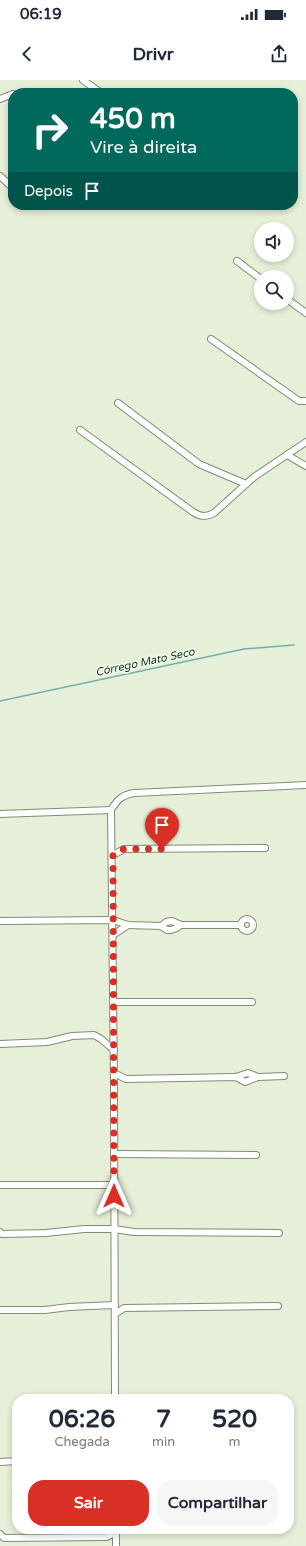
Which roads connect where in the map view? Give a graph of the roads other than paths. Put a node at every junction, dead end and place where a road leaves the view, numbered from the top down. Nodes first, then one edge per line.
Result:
1 (83, 80) edge
2 (94, 88) edge
3 (0, 176) edge
4 (8, 183) edge
5 (236, 260) dead end
6 (254, 274) edge
7 (294, 304) edge
8 (306, 313) edge
9 (211, 339) dead end
10 (306, 401) edge
11 (118, 403) dead end
12 (80, 430) dead end
13 (306, 442) edge
14 (287, 455) junction
15 (306, 466) edge
16 (246, 484) junction
17 (306, 785) edge
18 (111, 810) junction
19 (0, 814) edge
20 (112, 843) junction
21 (265, 848) dead end
22 (124, 849) junction
23 (113, 855) junction
24 (113, 920) junction
25 (0, 921) edge
26 (180, 925) junction
27 (240, 925) dead end
28 (128, 926) junction
29 (162, 926) junction
30 (113, 935) junction
31 (114, 1002) junction
32 (252, 1002) dead end
33 (113, 1033) junction
34 (101, 1039) junction
35 (0, 1044) edge
36 (114, 1050) junction
37 (114, 1073) junction
38 (284, 1076) dead end
39 (126, 1079) junction
40 (114, 1084) junction
41 (114, 1154) junction
42 (256, 1155) dead end
43 (0, 1185) edge
44 (114, 1185) junction
45 (114, 1229) junction
46 (279, 1233) dead end
47 (1, 1234) edge
48 (115, 1303) junction
49 (278, 1306) dead end
50 (124, 1308) junction
51 (0, 1310) edge
52 (115, 1314) junction
53 (115, 1394) edge
54 (12, 1461) edge
55 (0, 1462) edge
56 (112, 1534) edge
57 (107, 1537) junction
58 (1, 1538) edge
59 (116, 1544) edge

1 - 2 street
3 - 4 street
5 - 6 street
7 - 8 street
9 - 10 street
11 - 16 street
12 - 16 street
13 - 14 street
14 - 15 street
14 - 16 street
17 - 18 street
18 - 19 street
18 - 20 street
20 - 22 street
20 - 23 street
21 - 22 street
22 - 23 street
23 - 24 street
24 - 25 street
24 - 28 street
24 - 30 street
26 - 27 street
26 - 29 street
26 - 29 street
28 - 29 street
28 - 30 street
30 - 31 street
31 - 32 street
31 - 33 street
33 - 34 street
33 - 36 street
34 - 35 street
34 - 36 street
36 - 37 street
37 - 39 street
37 - 40 street
38 - 39 street
39 - 40 street
40 - 41 street
41 - 42 street
41 - 44 street
43 - 44 street
44 - 45 street
45 - 46 street
45 - 47 street
45 - 48 street
48 - 50 street
48 - 51 street
48 - 52 street
49 - 50 street
50 - 52 street
52 - 53 street
54 - 55 street
56 - 57 street
57 - 58 street
57 - 59 street

